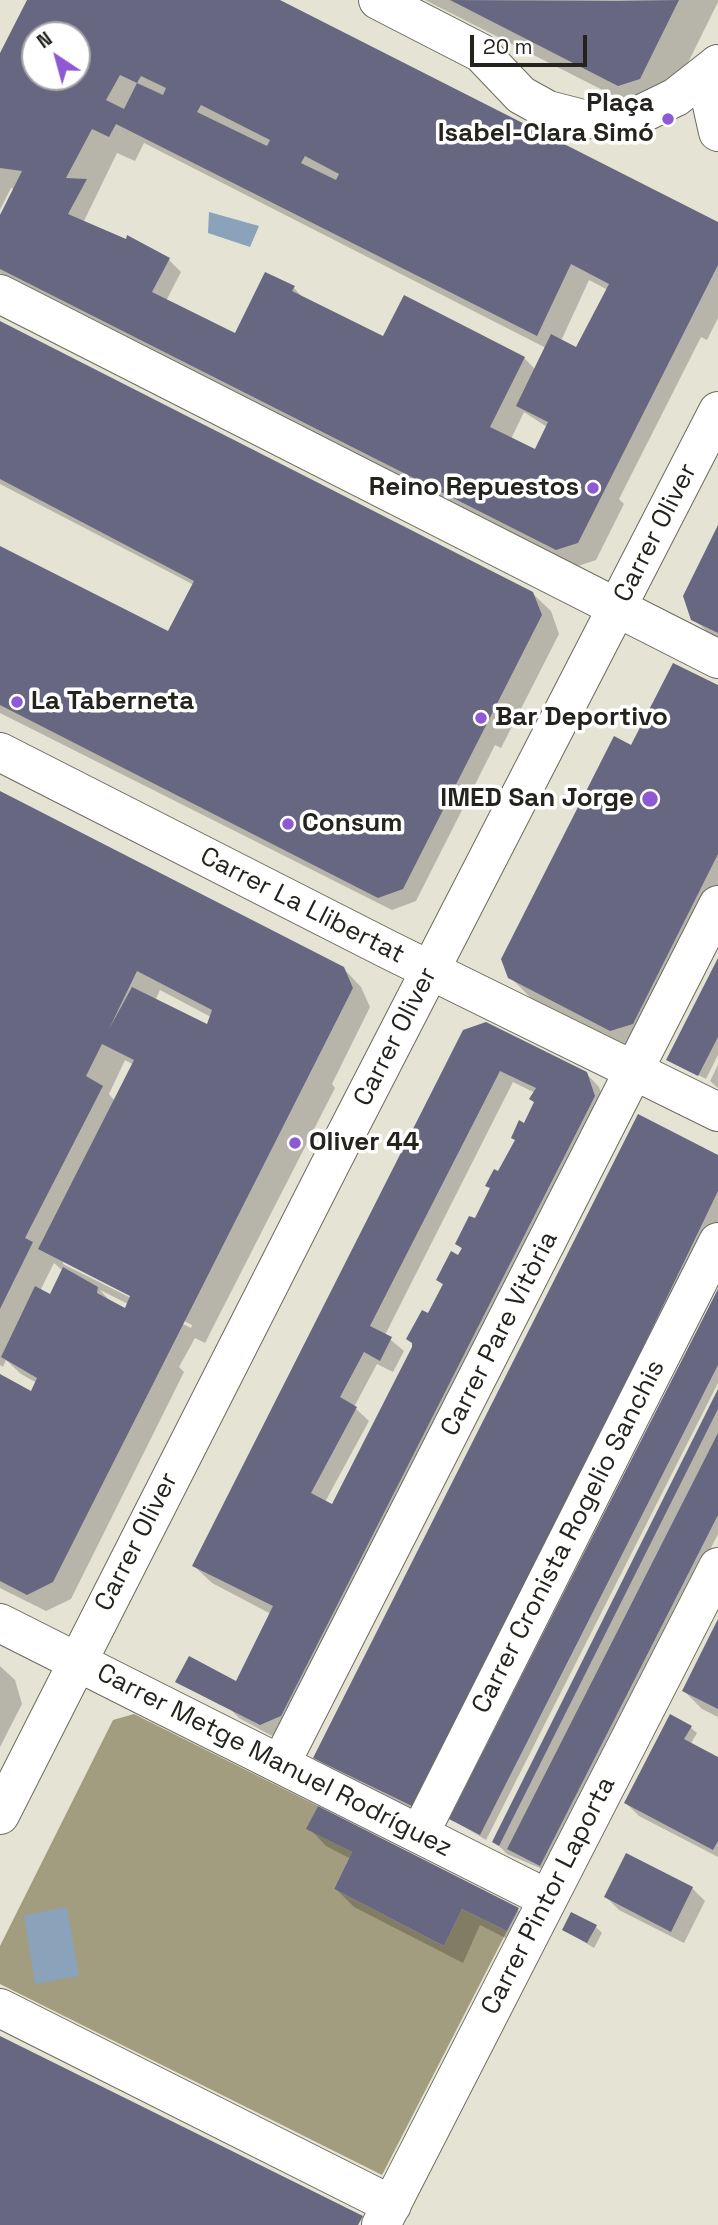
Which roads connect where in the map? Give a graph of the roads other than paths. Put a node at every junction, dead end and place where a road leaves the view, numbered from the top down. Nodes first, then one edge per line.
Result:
1 (378, 0) edge
2 (718, 64) edge
3 (718, 132) edge
4 (0, 294) edge
5 (718, 411) edge
6 (618, 607) junction
7 (718, 659) edge
8 (0, 752) edge
9 (718, 905) edge
10 (430, 971) junction
11 (635, 1071) junction
12 (718, 1112) edge
13 (718, 1242) edge
14 (718, 1567) edge
15 (0, 1623) edge
16 (76, 1662) junction
17 (281, 1763) junction
18 (0, 1815) edge
19 (419, 1832) junction
20 (548, 1899) junction
21 (0, 2008) edge
22 (386, 2215) edge

1 - 2 street
2 - 3 street
4 - 6 street
5 - 6 street, Carrer Oliver
6 - 7 street
6 - 10 street, Carrer Oliver
8 - 10 street, Carrer La Llibertat
9 - 11 street, Carrer Pare Vitòria
10 - 11 street, Carrer La Llibertat
10 - 16 street, Carrer Oliver
11 - 12 street, Carrer La Llibertat
11 - 17 street, Carrer Pare Vitòria
13 - 19 street, Carrer Cronista Rogelio Sanchis
14 - 20 street, Carrer Pintor Laporta
15 - 16 street, Carrer Metge Manuel Rodríguez
16 - 17 street, Carrer Metge Manuel Rodríguez
16 - 18 street, Carrer Oliver
17 - 19 street, Carrer Metge Manuel Rodríguez
19 - 20 street, Carrer Metge Manuel Rodríguez
20 - 22 street, Carrer Pintor Laporta
21 - 22 street

